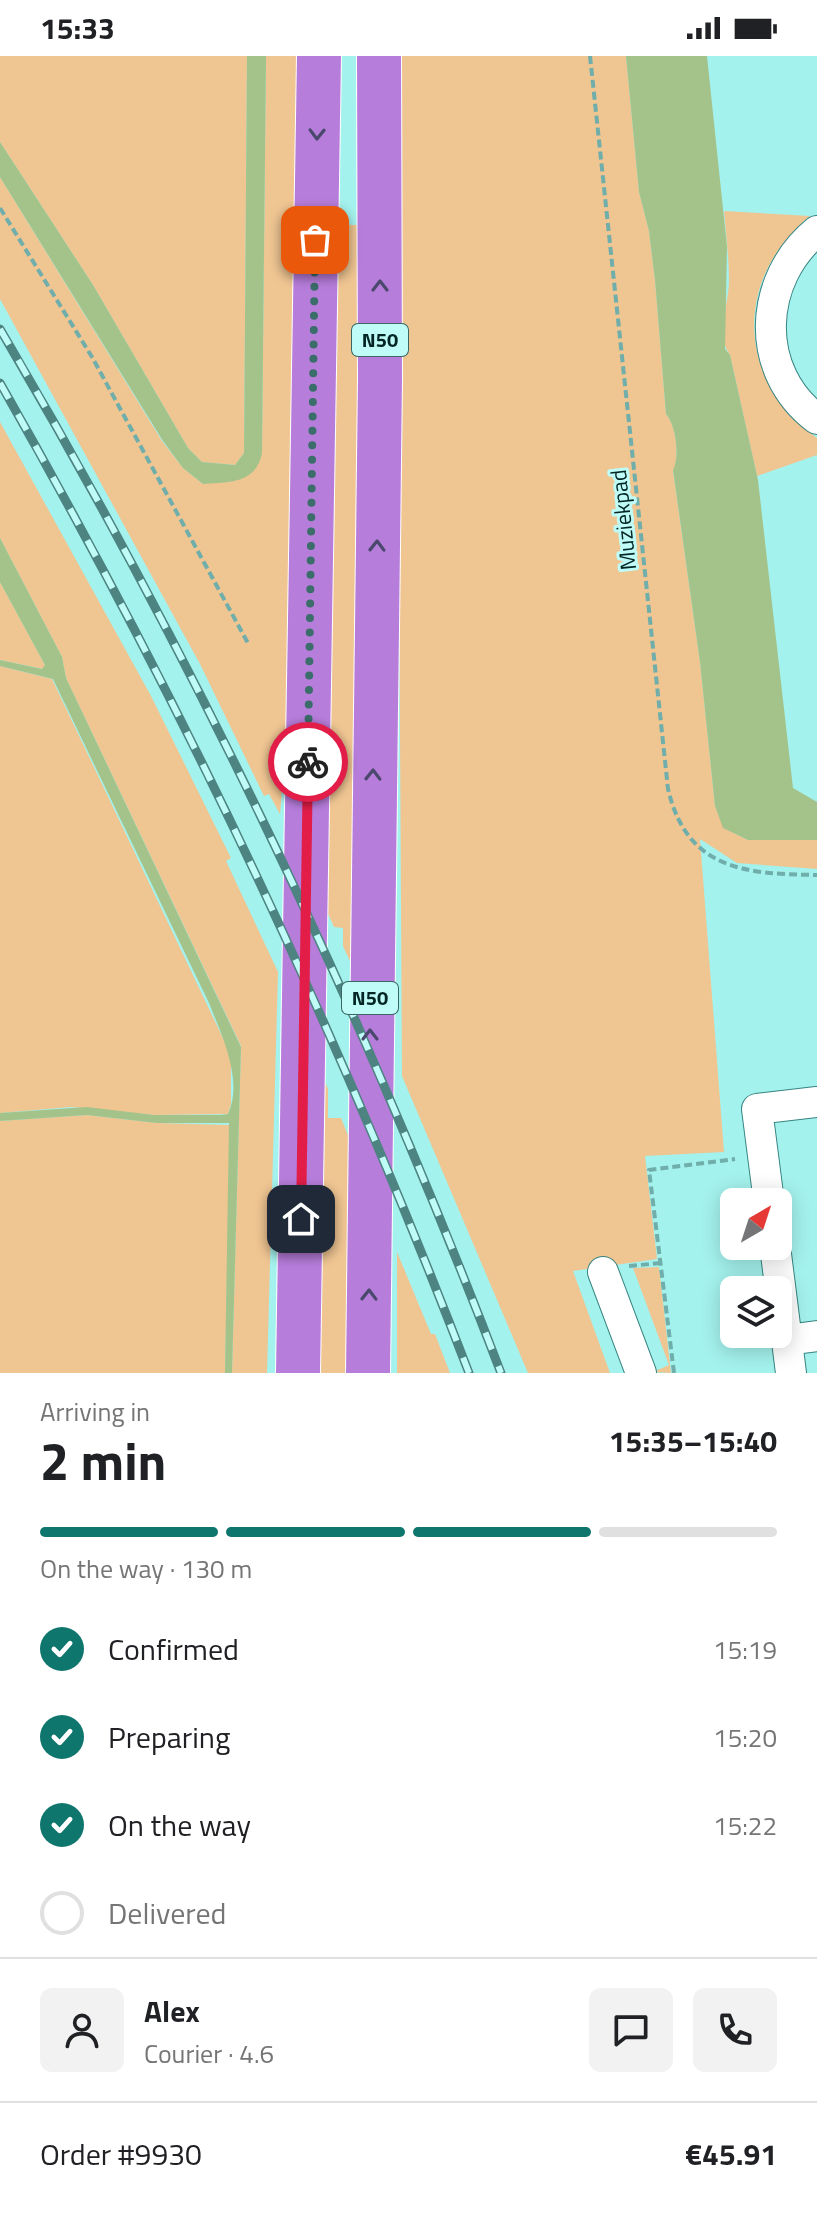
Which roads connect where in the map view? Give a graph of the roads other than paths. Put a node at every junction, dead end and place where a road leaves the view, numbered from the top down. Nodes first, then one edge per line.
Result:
1 (319, 56) edge
2 (379, 56) edge
3 (817, 231) edge
4 (817, 419) edge
5 (817, 1102) edge
6 (767, 1188) edge
7 (779, 1260) edge
8 (603, 1272) road end
9 (802, 1338) edge
10 (298, 1373) edge
11 (368, 1373) edge
12 (641, 1373) edge
13 (791, 1373) edge

1 -> 10 highway
11 -> 2 highway, N50
3 - 4 street
5 - 6 street
7 - 9 street
8 - 12 street
9 - 13 street

